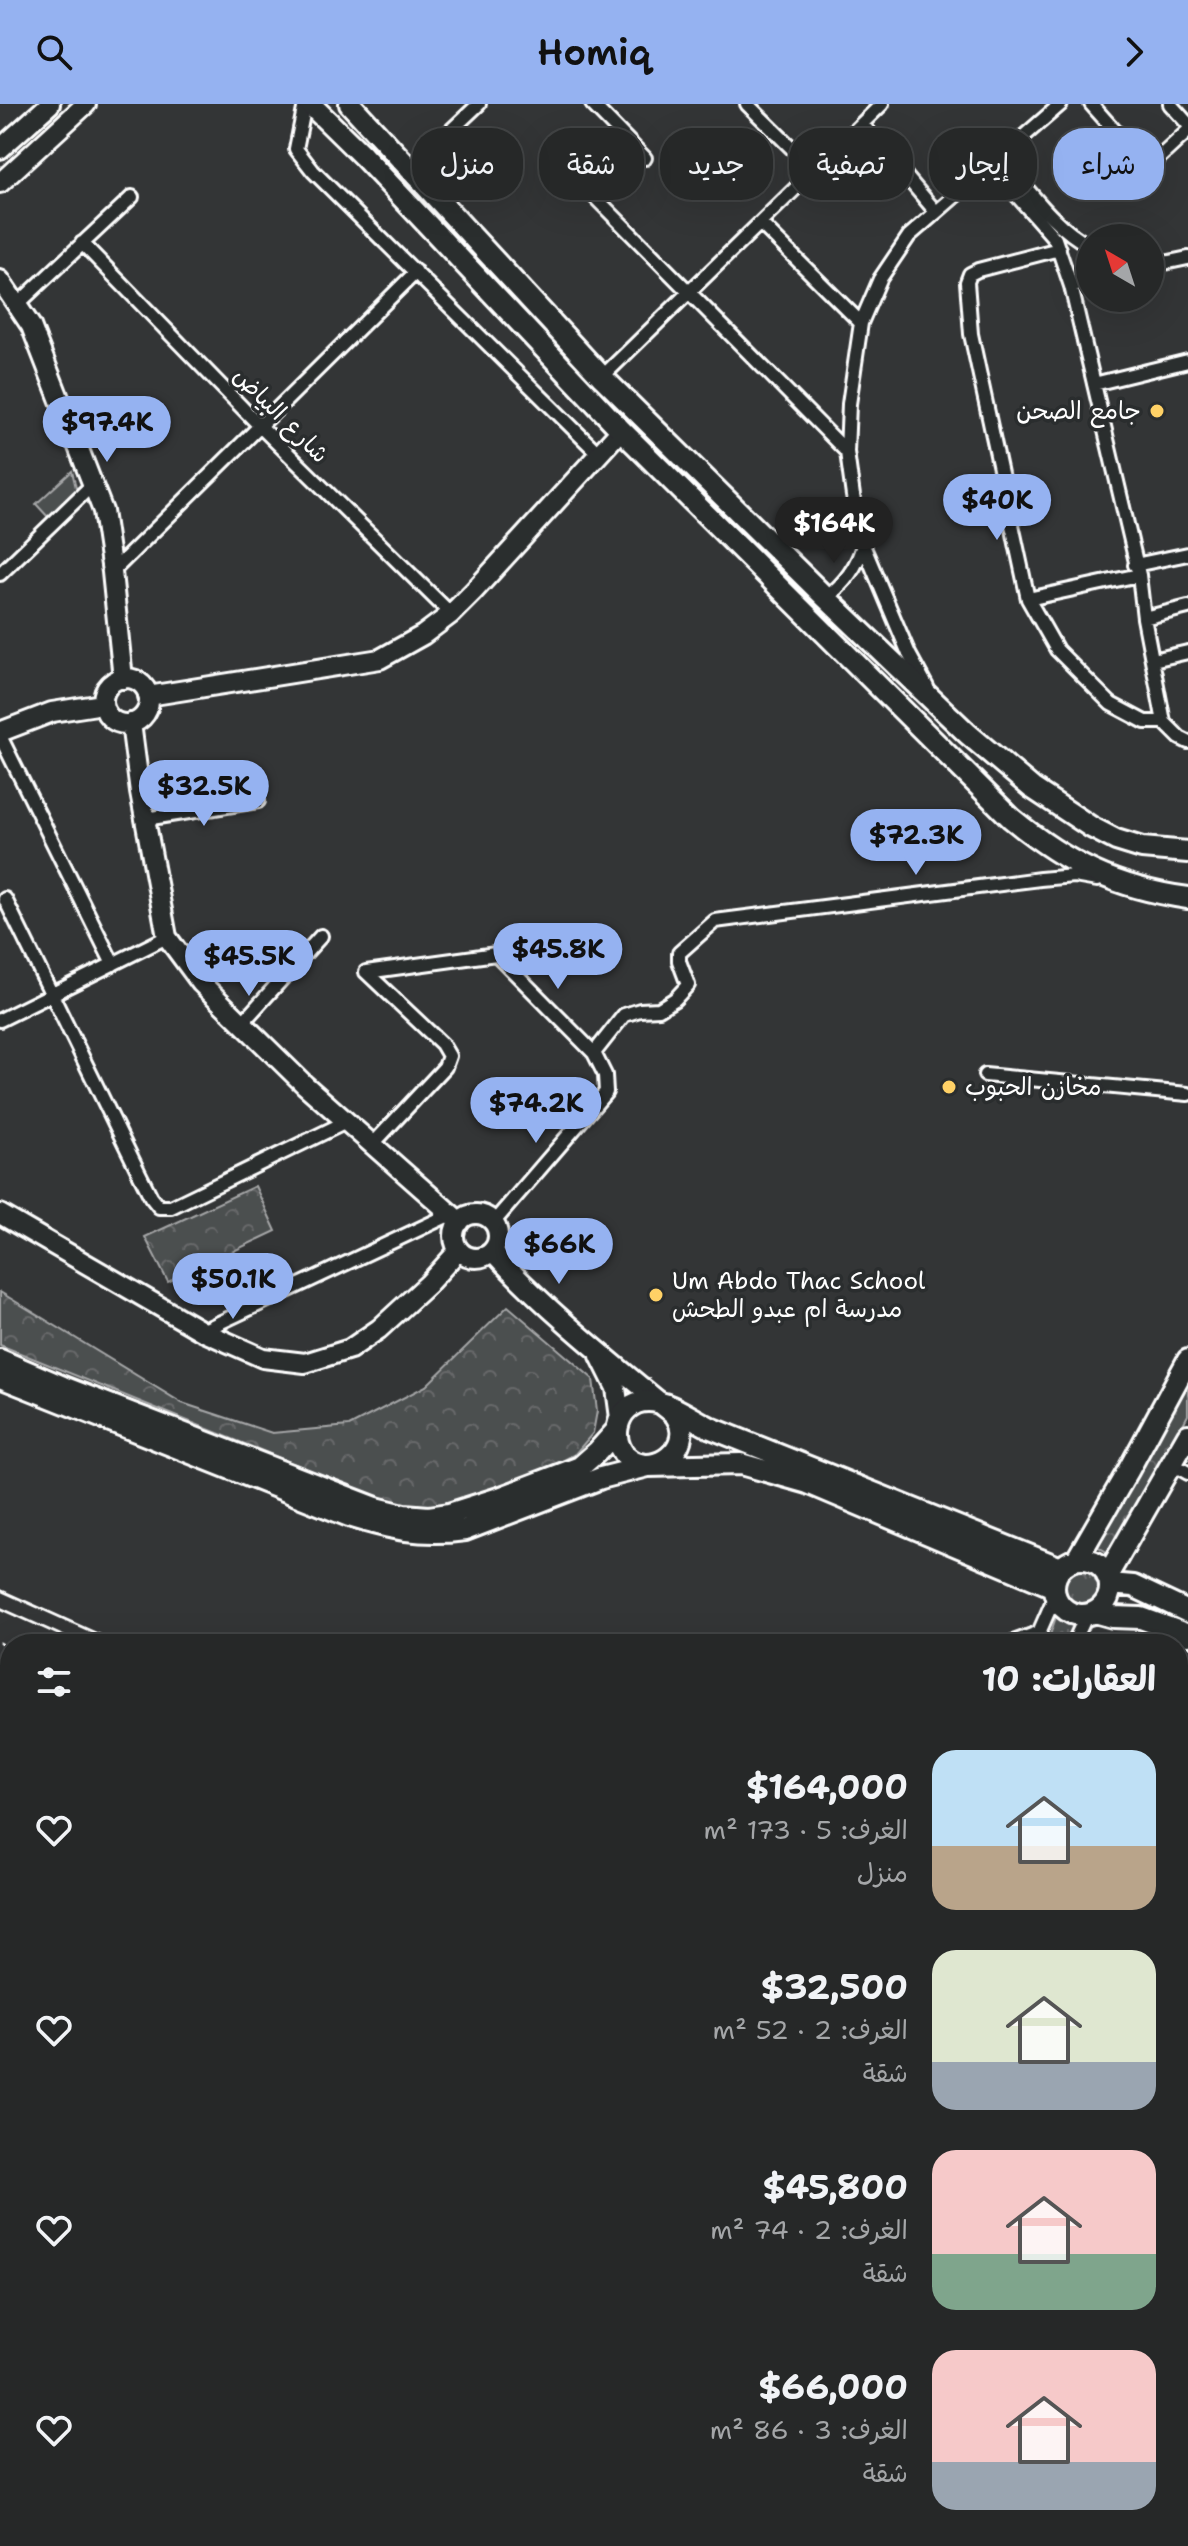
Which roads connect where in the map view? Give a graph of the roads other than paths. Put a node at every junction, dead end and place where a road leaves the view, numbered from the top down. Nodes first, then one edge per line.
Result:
1 (50, 104) edge
2 (86, 104) edge
3 (308, 104) edge
4 (350, 104) edge
5 (479, 104) edge
6 (592, 104) edge
7 (747, 104) edge
8 (882, 104) edge
9 (1061, 104) edge
10 (1091, 104) edge
11 (1170, 104) edge
12 (862, 124) junction
13 (1188, 124) edge
14 (858, 128) edge
15 (1033, 128) edge
16 (1188, 131) edge
17 (789, 145) edge
18 (0, 149) edge
19 (645, 158) dead end
20 (411, 168) junction
21 (0, 183) edge
22 (789, 195) edge
23 (132, 197) dead end
24 (598, 200) edge
25 (950, 200) edge
26 (1025, 200) edge
27 (1035, 200) edge
28 (936, 212) junction
29 (760, 223) junction
30 (1076, 237) edge
31 (82, 243) junction
32 (1059, 249) junction
33 (1188, 258) edge
34 (1164, 262) edge
35 (416, 272) junction
36 (0, 280) edge
37 (1076, 285) edge
38 (1071, 286) junction
39 (690, 291) junction
40 (18, 304) junction
41 (861, 323) junction
42 (1188, 361) edge
43 (602, 377) junction
44 (1094, 384) junction
45 (261, 427) junction
46 (621, 430) junction
47 (847, 452) junction
48 (599, 454) junction
49 (93, 484) junction
50 (863, 545) junction
51 (1188, 554) edge
52 (1137, 570) junction
53 (112, 572) junction
54 (0, 574) edge
55 (826, 598) junction
56 (1028, 599) junction
57 (1188, 607) edge
58 (451, 614) junction
59 (1144, 618) junction
60 (1188, 652) edge
61 (1153, 660) junction
62 (123, 679) junction
63 (148, 696) junction
64 (935, 701) junction
65 (103, 704) junction
66 (1164, 722) junction
67 (131, 723) junction
68 (0, 734) edge
69 (1188, 742) edge
70 (258, 801) dead end
71 (145, 819) junction
72 (1188, 852) edge
73 (1116, 882) junction
74 (1188, 898) edge
75 (5, 899) dead end
76 (321, 936) dead end
77 (167, 937) junction
78 (113, 964) junction
79 (51, 995) junction
80 (0, 1020) edge
81 (243, 1022) junction
82 (594, 1053) junction
83 (985, 1075) dead end
84 (1188, 1094) edge
85 (346, 1122) junction
86 (372, 1145) junction
87 (0, 1214) edge
88 (455, 1218) junction
89 (493, 1223) junction
90 (459, 1250) junction
91 (492, 1251) junction
92 (202, 1331) junction
93 (597, 1350) junction
94 (0, 1360) edge
95 (1188, 1360) edge
96 (0, 1377) edge
97 (662, 1404) junction
98 (618, 1424) junction
99 (1188, 1435) edge
100 (648, 1466) junction
101 (1183, 1468) edge
102 (1125, 1549) junction
103 (1062, 1578) junction
104 (1108, 1580) junction
105 (1133, 1586) junction
106 (1188, 1612) edge
107 (1091, 1613) junction
108 (1039, 1634) edge
109 (1079, 1634) edge
110 (1185, 1634) edge

1 - 18 street
2 - 21 street
3 - 35 street
3 - 46 main road
4 - 20 main road
5 - 20 street
6 - 19 street
7 - 17 street
8 - 12 street
9 - 15 street
10 - 16 street
11 - 13 street
12 - 14 street
12 - 28 street
20 - 43 main road
22 - 29 street
23 - 31 street
24 - 39 street
25 - 28 street
26 - 32 street
27 - 30 street
28 - 41 street
29 - 39 street
29 - 41 street
31 - 40 street
31 - 45 street, شارع البياض
32 - 38 street
32 - 56 street
33 - 34 street
35 - 45 street
35 - 48 street
36 - 40 street
37 - 38 street
38 - 44 street
39 - 43 street
39 - 47 street
40 - 49 street
41 - 47 street
42 - 44 street
43 - 55 main road
44 - 52 street
45 - 53 street
45 - 58 street, شارع البياض
46 - 48 street
46 - 73 main road
47 - 50 street
48 - 58 street
49 - 53 street
49 - 54 street
50 - 55 street
50 - 64 street
51 - 52 street
52 - 56 street
52 - 59 street
53 - 62 street
55 - 64 main road
56 - 66 street
57 - 59 street
58 - 63 street
59 - 61 street
60 - 61 street
61 - 66 street
62 - 63 street
62 - 65 street
63 - 67 street
64 - 72 main road
65 - 67 street
65 - 68 street
66 - 69 street
67 - 71 street
68 - 78 street
70 - 71 street
71 - 77 street
73 - 74 main road
73 - 82 street
75 - 79 street
76 - 81 street
77 - 78 street
77 - 81 street
78 - 79 street
79 - 80 street
79 - 85 street
81 - 85 street
82 - 86 street
82 - 89 street
83 - 84 street
85 - 86 street
86 - 88 street
87 - 92 street
88 - 89 street
88 - 90 street
88 - 92 street
89 - 91 street
90 - 91 street
90 - 92 street
91 - 93 street
93 - 97 street
93 - 98 street
94 - 98 main road
95 - 103 main road
96 - 100 main road
97 - 98 main road
97 - 100 main road
97 - 103 main road
98 - 100 main road
99 - 101 main road
100 - 103 main road
101 - 102 main road
102 - 104 main road
102 - 105 main road
103 - 104 main road
103 - 107 main road
103 - 108 street
104 - 105 main road
104 - 107 main road
105 - 106 main road
107 - 109 street
107 - 110 main road

